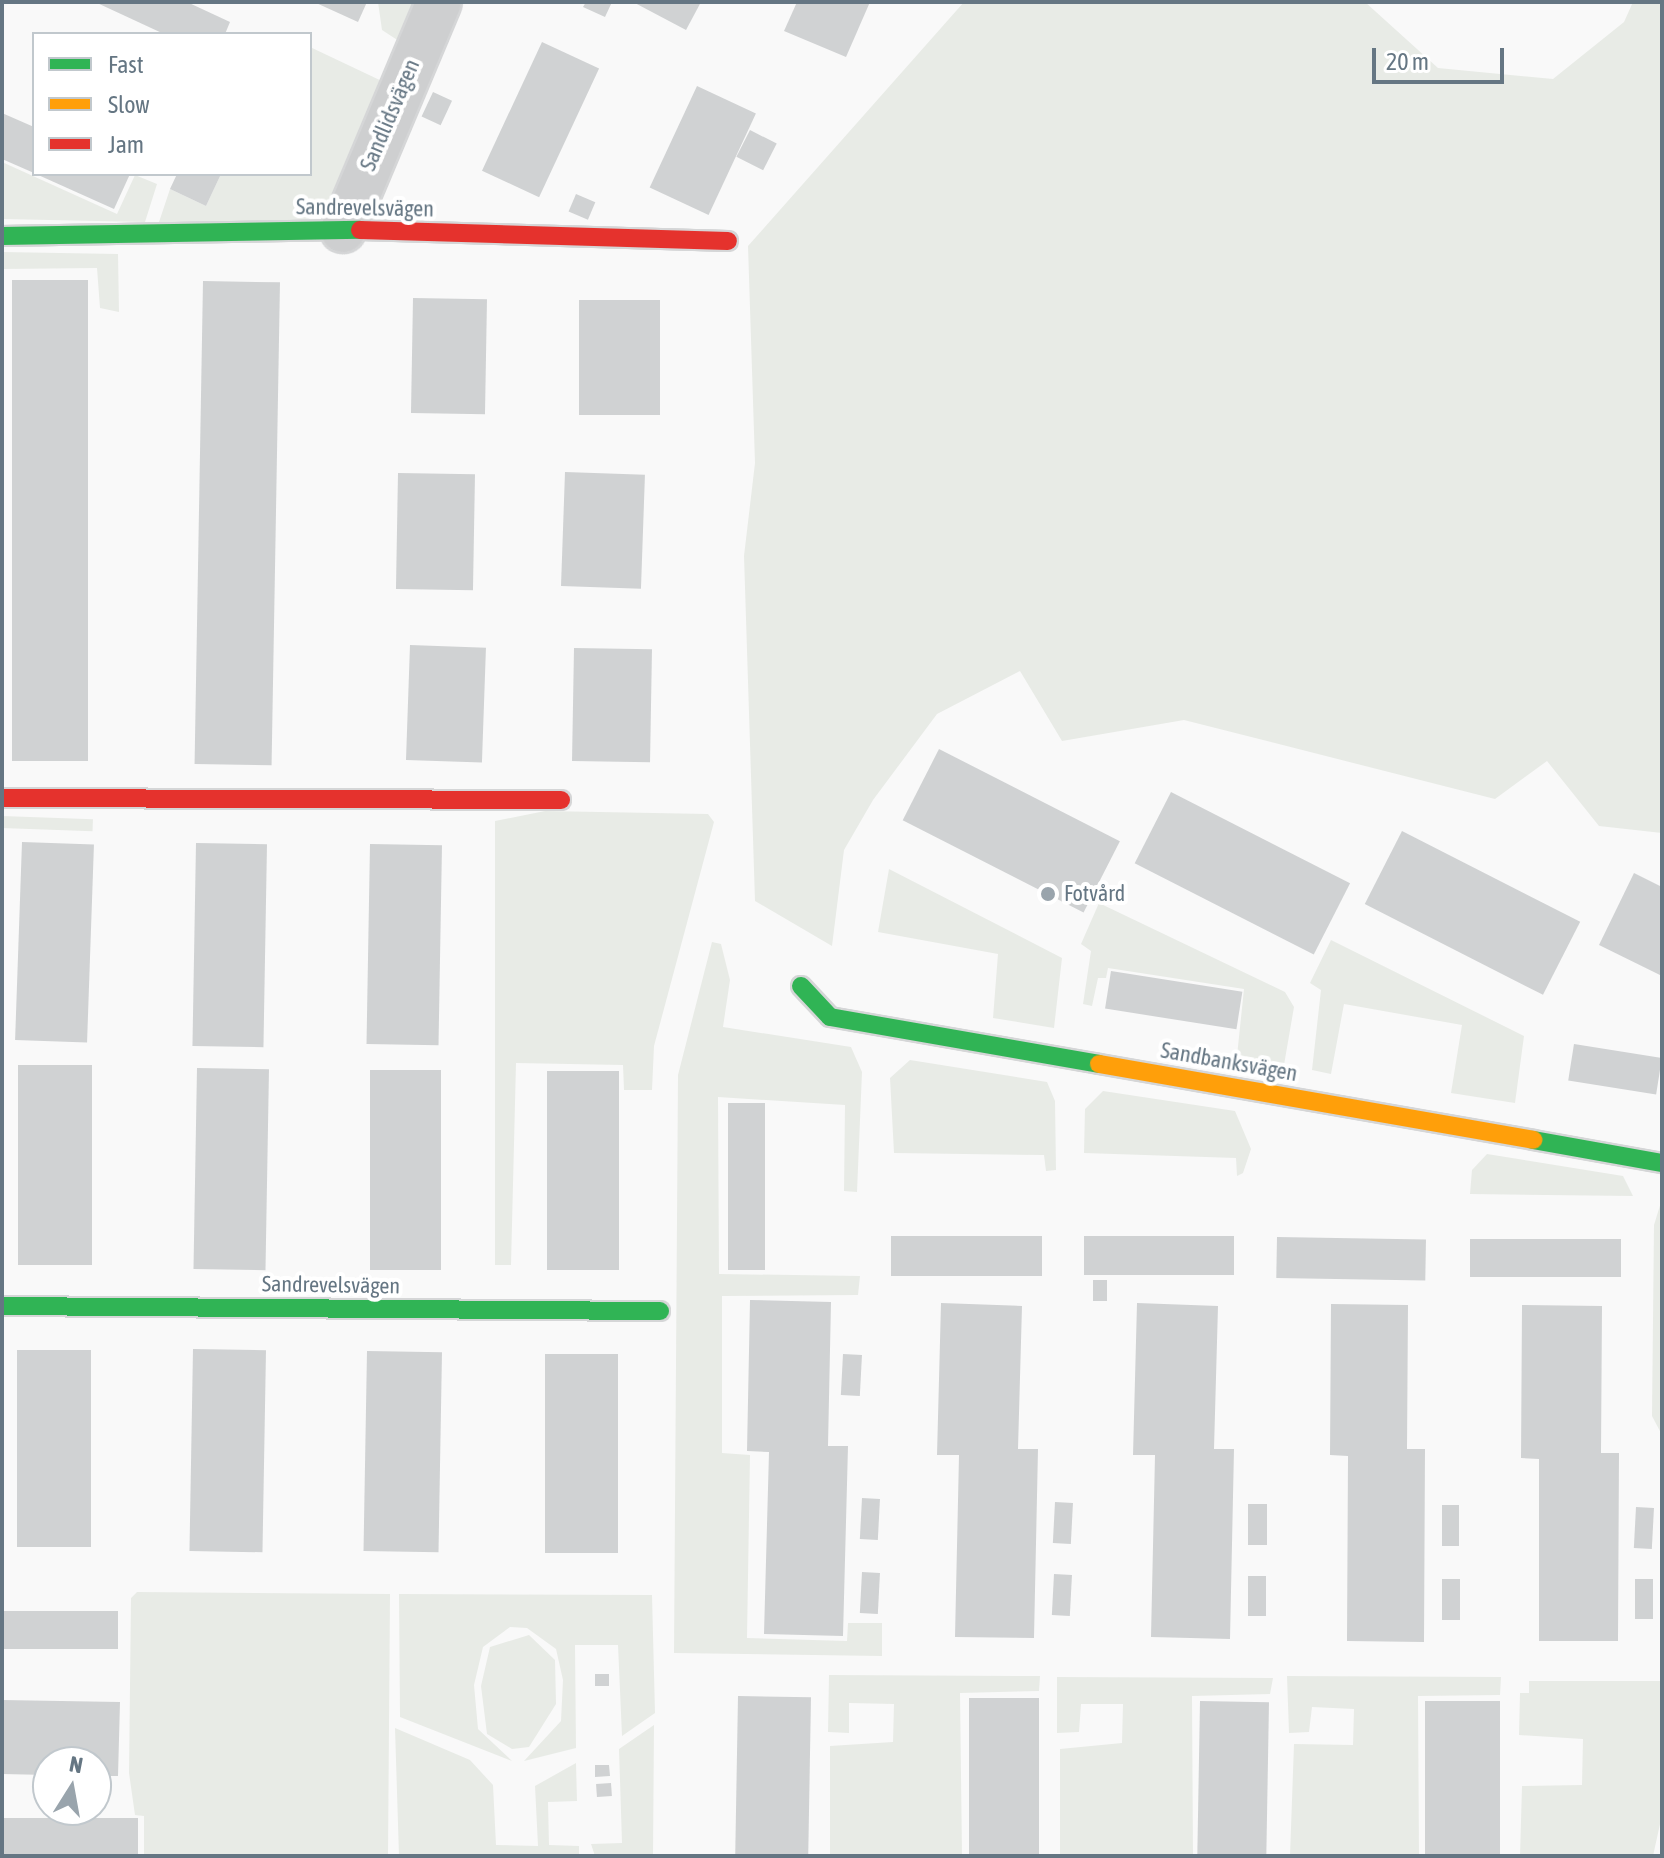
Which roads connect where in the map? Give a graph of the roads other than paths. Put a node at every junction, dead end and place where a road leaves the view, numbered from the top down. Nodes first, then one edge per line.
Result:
1 (439, 2) edge
2 (343, 230) junction
3 (2, 236) edge
4 (728, 241) dead end
5 (2, 798) edge
6 (561, 800) dead end
7 (801, 986) dead end
8 (1662, 1163) edge
9 (2, 1306) edge
10 (660, 1311) dead end

1 - 2 street, Sandlidsvägen
2 - 3 street, Sandrevelsvägen
2 - 4 street, Sandrevelsvägen
5 - 6 street
7 - 8 street, Sandbanksvägen
9 - 10 street, Sandrevelsvägen

